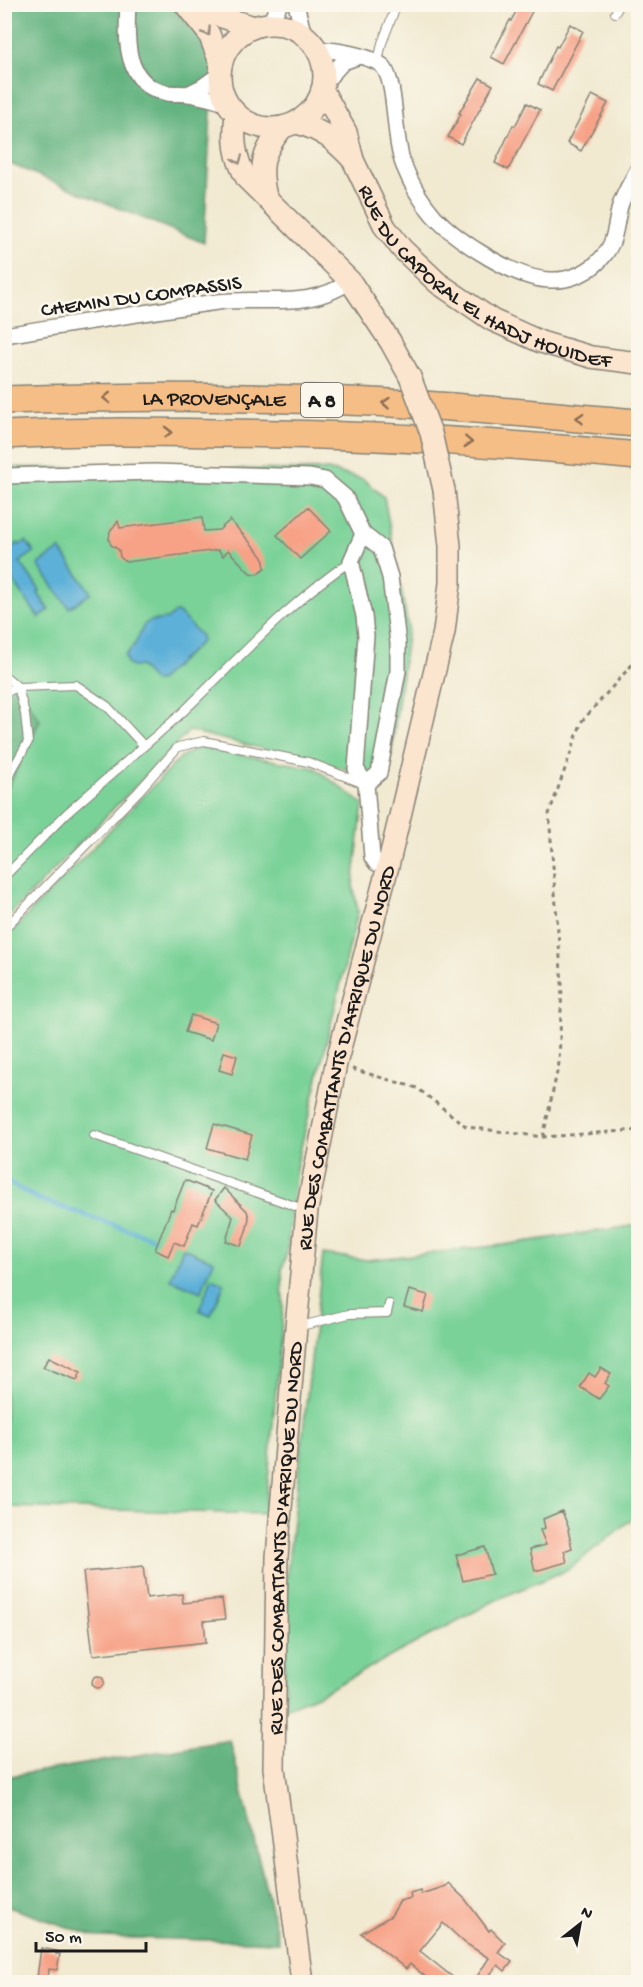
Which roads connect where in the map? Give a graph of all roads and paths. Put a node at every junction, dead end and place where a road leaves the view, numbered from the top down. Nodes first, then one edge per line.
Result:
1 (128, 4) edge
2 (185, 4) edge
3 (205, 4) edge
4 (280, 4) edge
5 (296, 4) edge
6 (397, 4) edge
7 (620, 4) edge
8 (615, 13) dead end
9 (261, 26) junction
10 (310, 43) junction
11 (357, 57) junction
12 (378, 62) junction
13 (221, 70) junction
14 (323, 86) junction
15 (188, 94) junction
16 (232, 108) junction
17 (290, 125) junction
18 (353, 160) junction
19 (639, 169) edge
20 (266, 197) junction
21 (350, 281) junction
22 (4, 335) edge
23 (639, 363) edge
24 (4, 400) edge
25 (639, 423) edge
26 (4, 435) edge
27 (639, 456) edge
28 (4, 476) edge
29 (363, 534) junction
30 (351, 561) junction
31 (639, 658) edge
32 (4, 675) edge
33 (18, 687) junction
34 (4, 693) edge
35 (144, 746) junction
36 (4, 784) edge
37 (366, 784) junction
38 (388, 866) junction
39 (4, 877) edge
40 (4, 929) edge
41 (336, 1064) junction
42 (639, 1130) edge
43 (94, 1135) dead end
44 (543, 1137) junction
45 (307, 1210) junction
46 (388, 1305) dead end
47 (296, 1327) junction
48 (302, 1983) edge

1 - 15 street
2 -> 13 main road
3 - 9 main road
4 - 9 street
5 - 10 street
6 - 12 lane
7 - 8 lane
9 - 10 main road
9 - 13 main road
10 - 11 street
10 - 14 main road
11 - 12 street
11 - 14 street
12 - 19 street
13 - 15 street
13 - 16 main road
14 - 17 main road
14 - 18 main road, RUE DU CAPORAL EL HADJ HOUIDEF
15 - 16 street
16 - 17 main road
16 -> 20 main road, RUE DES COMBATTANTS D'AFRIQUE DU NORD
17 - 18 main road, RUE DU CAPORAL EL HADJ HOUIDEF
17 - 20 main road
18 - 23 main road, RUE DU CAPORAL EL HADJ HOUIDEF
20 - 21 main road, RUE DES COMBATTANTS D'AFRIQUE DU NORD
21 - 22 street, CHEMIN DU COMPASSIS
21 - 38 main road, RUE DES COMBATTANTS D'AFRIQUE DU NORD, bridge
25 -> 24 highway, LA PROVENÇALE / A 8
26 -> 27 highway, LA PROVENÇALE / A 8
28 - 29 street
29 - 30 street
29 - 37 street
30 - 35 lane
30 - 37 street
31 - 44 path
32 - 33 lane
33 - 34 lane
33 - 35 lane
33 - 36 lane
35 - 39 lane
37 - 38 street
37 - 40 lane
38 - 41 main road, RUE DES COMBATTANTS D'AFRIQUE DU NORD
41 - 44 path
41 - 45 main road, RUE DES COMBATTANTS D'AFRIQUE DU NORD
42 - 44 path
43 - 45 lane
45 - 47 main road, RUE DES COMBATTANTS D'AFRIQUE DU NORD
46 - 47 lane
47 - 48 main road, RUE DES COMBATTANTS D'AFRIQUE DU NORD

